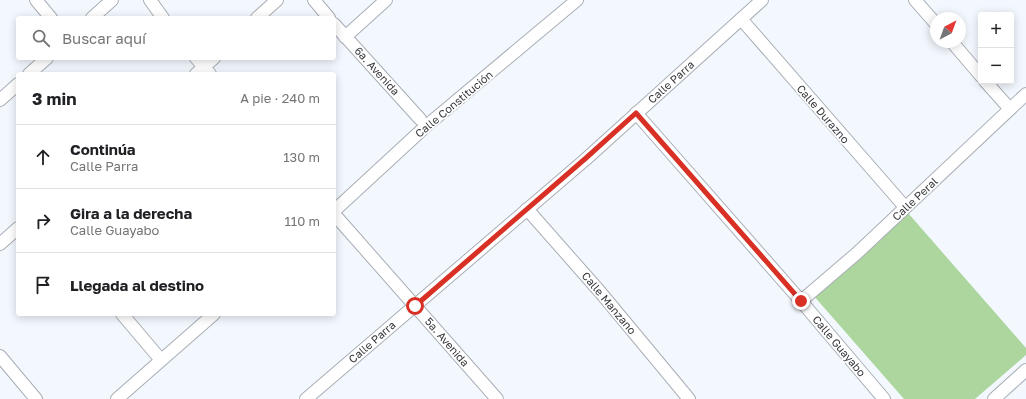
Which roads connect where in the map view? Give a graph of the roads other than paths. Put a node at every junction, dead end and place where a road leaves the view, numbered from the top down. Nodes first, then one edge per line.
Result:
1 (36, 0) edge
2 (112, 0) edge
3 (150, 0) edge
4 (277, 0) edge
5 (314, 0) edge
6 (386, 0) edge
7 (577, 0) edge
8 (762, 0) edge
9 (915, 0) edge
10 (49, 16) edge
11 (94, 16) edge
12 (162, 16) edge
13 (260, 16) edge
14 (327, 16) edge
15 (930, 17) edge
16 (742, 20) junction
17 (336, 26) edge
18 (345, 37) junction
19 (957, 48) edge
20 (45, 60) edge
21 (211, 60) edge
22 (201, 68) edge
23 (31, 72) edge
24 (978, 72) edge
25 (989, 84) edge
26 (16, 86) edge
27 (1026, 94) edge
28 (0, 100) edge
29 (1010, 109) junction
30 (636, 113) junction
31 (420, 119) dead end
32 (906, 208) junction
33 (527, 209) junction
34 (336, 210) edge
35 (336, 214) edge
36 (16, 230) edge
37 (0, 244) edge
38 (801, 301) junction
39 (415, 306) junction
40 (124, 316) edge
41 (212, 316) edge
42 (0, 356) edge
43 (161, 360) junction
44 (1026, 370) edge
45 (36, 399) edge
46 (117, 399) edge
47 (306, 399) edge
48 (497, 399) edge
49 (689, 399) edge
50 (884, 399) edge
51 (994, 399) edge

1 - 10 street
2 - 11 street
3 - 12 street
4 - 13 street
5 - 14 street
6 - 18 street
7 - 34 street, Calle Constitución
8 - 16 street, Calle Parra
9 - 15 street
16 - 30 street, Calle Parra
16 - 32 street, Calle Durazno
17 - 18 street, 6a. Avenida
18 - 31 street, 6a. Avenida
19 - 24 street
20 - 23 street
21 - 22 street
25 - 29 street
26 - 28 street
27 - 29 street, Calle Peral
29 - 32 street, Calle Peral
30 - 33 street, Calle Parra
30 - 38 street, Calle Guayabo
32 - 38 street, Calle Peral
33 - 39 street, Calle Parra
33 - 49 street, Calle Manzano
35 - 39 street, 5a. Avenida
36 - 37 street
38 - 50 street, Calle Guayabo
39 - 47 street, Calle Parra
39 - 48 street, 5a. Avenida
40 - 43 street
41 - 43 street
42 - 45 street
43 - 46 street
44 - 51 street

